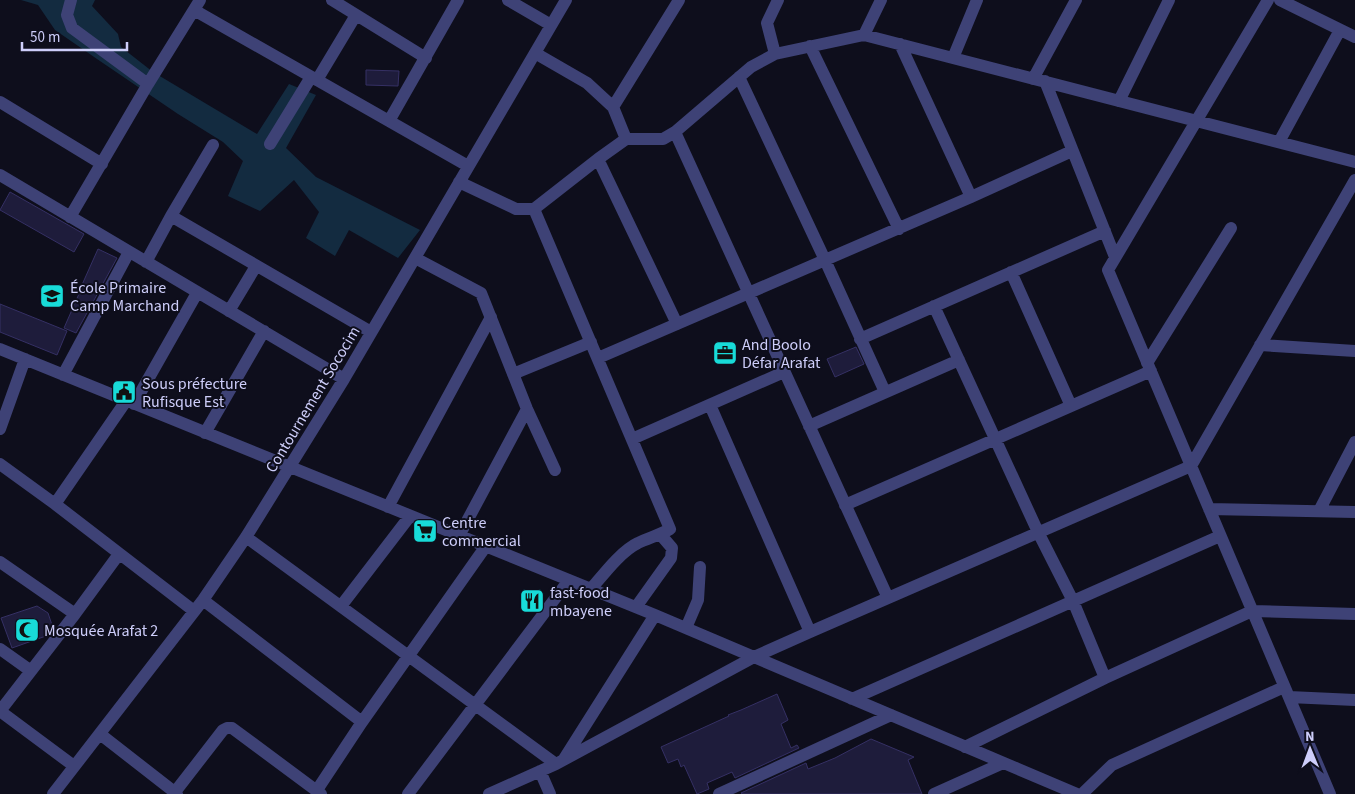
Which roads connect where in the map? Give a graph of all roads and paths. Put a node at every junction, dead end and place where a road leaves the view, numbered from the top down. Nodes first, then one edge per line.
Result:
1 (71, 0) edge
2 (332, 0) edge
3 (458, 0) edge
4 (508, 0) edge
5 (566, 0) edge
6 (679, 0) edge
7 (778, 0) edge
8 (881, 0) edge
9 (977, 0) edge
10 (1076, 0) edge
11 (1169, 0) edge
12 (1268, 0) edge
13 (1280, 0) edge
14 (197, 5) edge
15 (356, 15) junction
16 (551, 25) junction
17 (1340, 30) junction
18 (864, 34) junction
19 (1355, 37) edge
20 (900, 44) junction
21 (810, 46) junction
22 (535, 53) junction
23 (775, 54) junction
24 (426, 58) junction
25 (953, 58) junction
26 (739, 77) junction
27 (314, 79) junction
28 (1039, 80) junction
29 (148, 84) junction
30 (1119, 101) junction
31 (0, 102) edge
32 (613, 107) junction
33 (389, 121) junction
34 (1197, 121) junction
35 (675, 132) junction
36 (626, 139) junction
37 (1279, 142) junction
38 (270, 144) dead end
39 (214, 145) dead end
40 (1072, 152) junction
41 (598, 159) junction
42 (1355, 162) edge
43 (102, 164) junction
44 (468, 166) junction
45 (0, 175) edge
46 (1355, 180) edge
47 (459, 182) junction
48 (971, 197) junction
49 (534, 209) junction
50 (171, 216) junction
51 (70, 217) junction
52 (1230, 228) dead end
53 (899, 229) junction
54 (1105, 231) junction
55 (129, 252) junction
56 (1115, 257) junction
57 (414, 258) junction
58 (825, 260) junction
59 (146, 262) junction
60 (256, 266) junction
61 (1011, 272) junction
62 (197, 293) junction
63 (748, 293) junction
64 (934, 306) junction
65 (229, 311) junction
66 (491, 317) junction
67 (677, 324) junction
68 (264, 331) junction
69 (371, 332) junction
70 (860, 339) junction
71 (591, 342) junction
72 (1260, 345) junction
73 (0, 349) edge
74 (1355, 351) edge
75 (598, 358) junction
76 (25, 359) junction
77 (959, 360) junction
78 (1149, 367) junction
79 (784, 372) junction
80 (514, 374) junction
81 (63, 375) junction
82 (344, 379) junction
83 (885, 392) junction
84 (130, 402) junction
85 (710, 405) junction
86 (1072, 406) junction
87 (527, 409) junction
88 (809, 426) junction
89 (0, 429) edge
90 (205, 433) junction
91 (632, 439) junction
92 (995, 439) junction
93 (1353, 448) edge
94 (0, 464) edge
95 (1191, 466) junction
96 (290, 467) junction
97 (555, 470) dead end
98 (55, 504) junction
99 (845, 505) junction
100 (388, 507) junction
101 (1209, 509) junction
102 (1319, 511) junction
103 (1355, 512) edge
104 (410, 516) junction
105 (1038, 532) junction
106 (660, 534) junction
107 (458, 536) junction
108 (1220, 536) junction
109 (246, 537) junction
110 (486, 546) junction
111 (119, 554) junction
112 (1, 565) edge
113 (700, 567) dead end
114 (569, 580) junction
115 (590, 589) junction
116 (888, 598) junction
117 (203, 600) junction
118 (1073, 601) junction
119 (341, 606) junction
120 (636, 607) junction
121 (194, 611) junction
122 (1252, 611) junction
123 (75, 614) junction
124 (1355, 614) edge
125 (655, 615) junction
126 (686, 628) junction
127 (810, 632) junction
128 (0, 649) edge
129 (409, 656) junction
130 (754, 658) junction
131 (31, 671) junction
132 (1105, 678) junction
133 (1287, 692) junction
134 (852, 699) junction
135 (1355, 700) edge
136 (475, 705) junction
137 (0, 711) edge
138 (892, 715) junction
139 (362, 722) junction
140 (100, 734) junction
141 (965, 747) junction
142 (560, 763) junction
143 (1003, 763) junction
144 (74, 766) junction
145 (540, 772) junction
146 (319, 792) edge
147 (176, 793) edge
148 (53, 794) edge
149 (408, 794) edge
150 (489, 794) edge
151 (550, 794) edge
152 (719, 794) edge
153 (934, 794) edge
154 (1077, 794) edge
155 (1082, 794) edge
156 (1330, 794) edge

1 - 29 street
2 - 15 street
3 - 24 street
4 - 16 street
5 - 16 street, Contournement Sococim
6 - 32 street
7 - 23 street
8 - 18 street
9 - 25 street
10 - 28 street
11 - 30 street
12 - 34 street
13 - 17 street
14 - 27 street
14 - 29 street
15 - 24 street
15 - 27 street
16 - 22 street, Contournement Sococim
17 - 19 street
17 - 37 street
18 - 20 street
18 - 21 street
20 - 25 street
20 - 48 street
21 - 23 street
21 - 53 street
22 - 32 street
22 - 44 street, Contournement Sococim
23 - 26 street
24 - 33 street
25 - 28 street
26 - 35 street
26 - 58 street
27 - 33 street
27 - 38 street
28 - 30 street
28 - 40 street
29 - 43 street
30 - 34 street
31 - 43 street
32 - 36 street
33 - 44 street
34 - 37 street
34 - 56 street
35 - 36 street
35 - 63 street
36 - 41 street
37 - 42 street
39 - 50 street
40 - 48 street
40 - 54 street
41 - 49 street
41 - 67 street
43 - 51 street
44 - 47 street, Contournement Sococim
45 - 51 street
46 - 72 street
47 - 49 street
47 - 57 street, Contournement Sococim
48 - 53 street
49 - 71 street
50 - 59 street
50 - 60 street
51 - 55 street
52 - 78 street
53 - 58 street
54 - 56 street
54 - 61 street
55 - 59 street
55 - 81 street
56 - 78 street
57 - 66 street
57 - 69 street, Contournement Sococim
58 - 63 street
58 - 70 street
59 - 62 street
60 - 65 street
60 - 69 street
61 - 64 street
61 - 86 street
62 - 65 street
62 - 84 street
63 - 67 street
63 - 79 street
64 - 70 street
64 - 77 street
65 - 68 street
66 - 80 street
66 - 100 street
67 - 75 street
68 - 82 street
68 - 90 street
69 - 82 street, Contournement Sococim
70 - 83 street
71 - 75 street
71 - 80 street
72 - 74 street
72 - 95 street
73 - 76 street
75 - 91 street
76 - 81 street
76 - 89 street
77 - 83 street
77 - 92 street
78 - 86 street
78 - 95 street
79 - 85 street
79 - 88 street
80 - 87 street
81 - 84 street
82 - 96 street, Contournement Sococim
83 - 88 street
84 - 90 street
84 - 98 street
85 - 91 street
85 - 127 street
86 - 92 street
87 - 97 street
87 - 107 street
88 - 99 street
90 - 96 street
91 - 106 street
92 - 99 street
92 - 105 street
93 - 102 street
94 - 98 street
95 - 101 street
95 - 105 street
96 - 100 street
96 - 109 street, Contournement Sococim
98 - 111 street
99 - 116 street
100 - 104 street
101 - 102 street
101 - 108 street
102 - 103 street
104 - 107 street
104 - 119 street
105 - 116 street
105 - 118 street
106 - 115 street
106 - 120 street
107 - 110 street
108 - 118 street
108 - 122 street
109 - 117 street, Contournement Sococim
109 - 119 street
110 - 114 street
110 - 129 street
111 - 121 street
111 - 123 street
112 - 123 street
113 - 126 street
114 - 115 street
114 - 136 street
115 - 120 street
116 - 127 street
117 - 121 street, Contournement Sococim
117 - 139 street
118 - 132 street
118 - 134 street
119 - 129 street
120 - 125 street
121 - 140 street, Contournement Sococim
122 - 124 street
122 - 132 street
122 - 133 street
123 - 131 street
125 - 126 street
125 - 142 street
126 - 130 street
127 - 130 street
128 - 131 street
129 - 136 street
129 - 139 street
130 - 134 street
130 - 142 street
131 - 137 street
132 - 141 street
133 - 135 street
133 - 155 street
133 - 156 street
134 - 138 street
136 - 142 street
136 - 149 street
137 - 144 street
138 - 141 street
138 - 152 street
139 - 146 street
140 - 144 street, Contournement Sococim
140 - 147 street
141 - 143 street
142 - 145 street
143 - 153 street
143 - 154 street
144 - 148 street, Contournement Sococim
145 - 150 street
145 - 151 street
146 - 147 street

